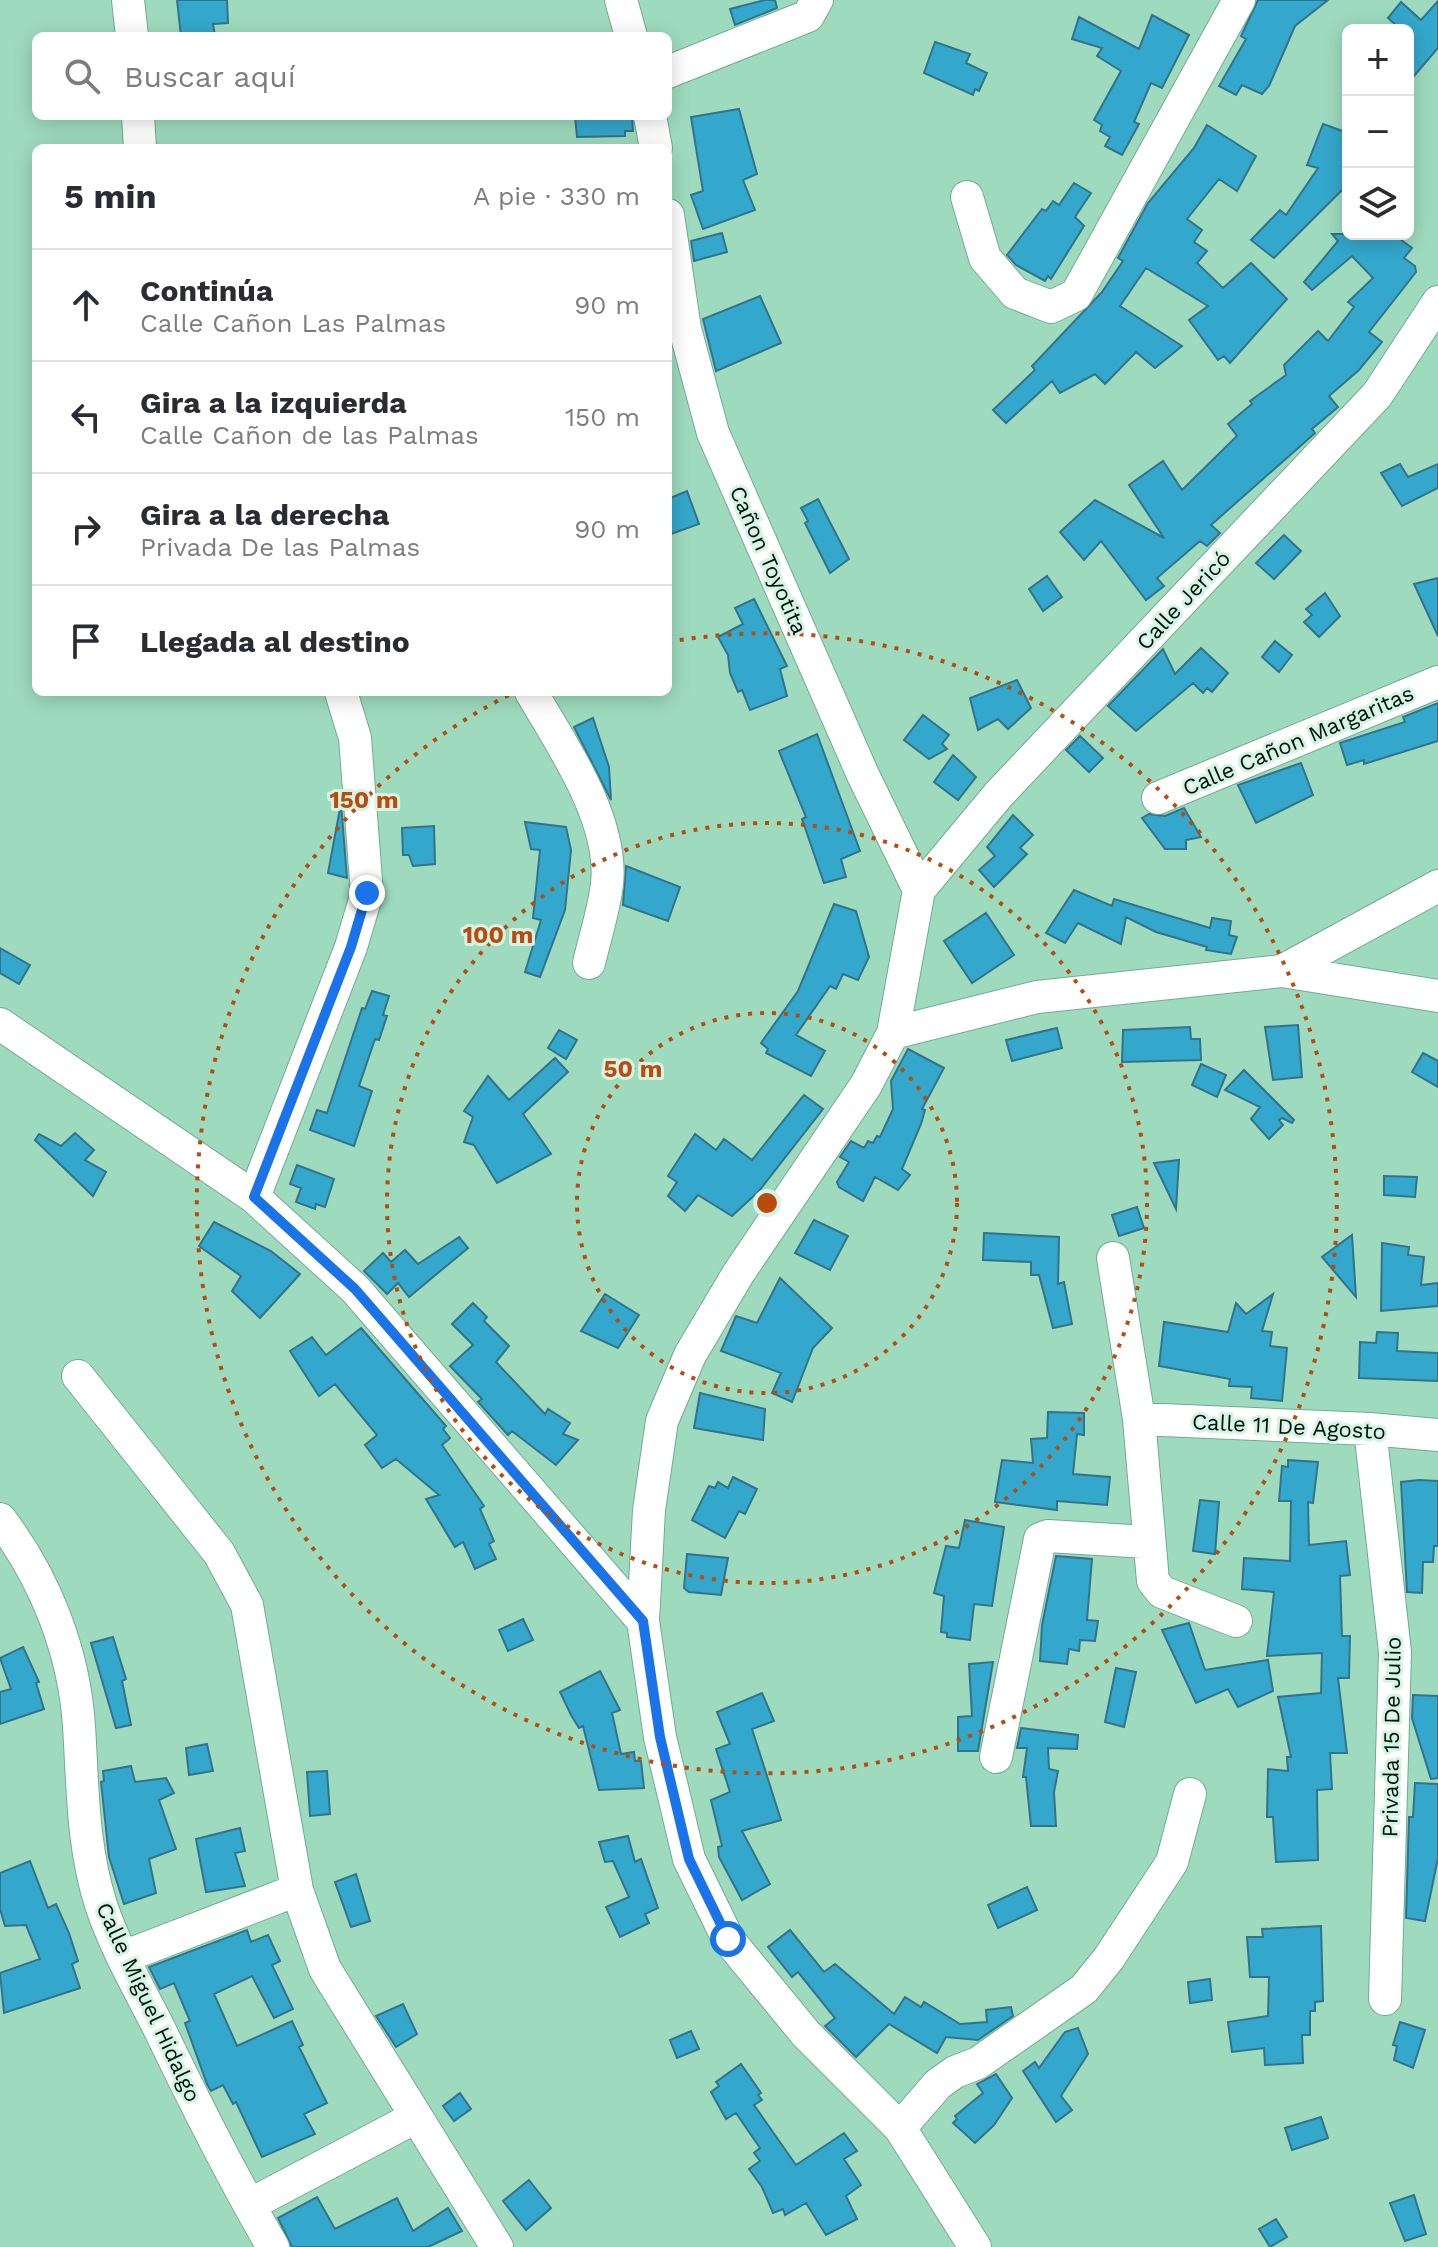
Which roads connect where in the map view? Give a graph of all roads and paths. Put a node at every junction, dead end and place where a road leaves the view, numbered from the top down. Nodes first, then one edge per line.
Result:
1 (128, 0) edge
2 (621, 0) edge
3 (817, 0) edge
4 (1231, 4) edge
5 (132, 32) edge
6 (630, 32) edge
7 (672, 70) edge
8 (138, 120) edge
9 (651, 120) edge
10 (140, 144) edge
11 (655, 144) edge
12 (967, 197) dead end
13 (672, 242) edge
14 (1438, 302) edge
15 (1438, 682) edge
16 (342, 696) edge
17 (533, 696) edge
18 (1158, 798) dead end
19 (1438, 886) edge
20 (919, 890) junction
21 (589, 963) dead end
22 (1282, 971) junction
23 (1438, 996) edge
24 (0, 1024) edge
25 (893, 1033) junction
26 (254, 1197) junction
27 (1113, 1258) dead end
28 (78, 1376) dead end
29 (1139, 1419) junction
30 (1370, 1429) junction
31 (1438, 1435) edge
32 (0, 1519) edge
33 (1147, 1542) junction
34 (643, 1621) junction
35 (1236, 1621) dead end
36 (996, 1757) dead end
37 (1190, 1794) dead end
38 (297, 1890) junction
39 (123, 1957) junction
40 (1385, 1999) dead end
41 (414, 2118) junction
42 (900, 2128) junction
43 (249, 2205) junction
44 (273, 2247) edge
45 (497, 2247) edge
46 (975, 2247) edge

1 - 5 street
2 - 6 street
3 - 7 street
4 - 12 street
8 - 10 street
9 - 11 street
13 - 20 street, Cañon Toyotita
14 - 20 street, Calle Jericó
15 - 18 street, Calle Cañon Margaritas
16 - 26 street
17 - 21 street
19 - 22 street
20 - 25 street
22 - 23 street
22 - 25 street
24 - 26 street
25 - 34 street
26 - 34 street
27 - 29 street
28 - 38 street
29 - 30 street, Calle 11 De Agosto
29 - 33 street
30 - 31 street, Calle 11 De Agosto
30 - 40 street, Privada 15 De Julio
32 - 39 street, Calle Miguel Hidalgo
33 - 35 street
33 - 36 street
34 - 42 street
37 - 42 street
38 - 39 street
38 - 41 street
39 - 43 street, Calle Miguel Hidalgo
41 - 43 street
41 - 45 street
42 - 46 street
43 - 44 street, Calle Miguel Hidalgo

